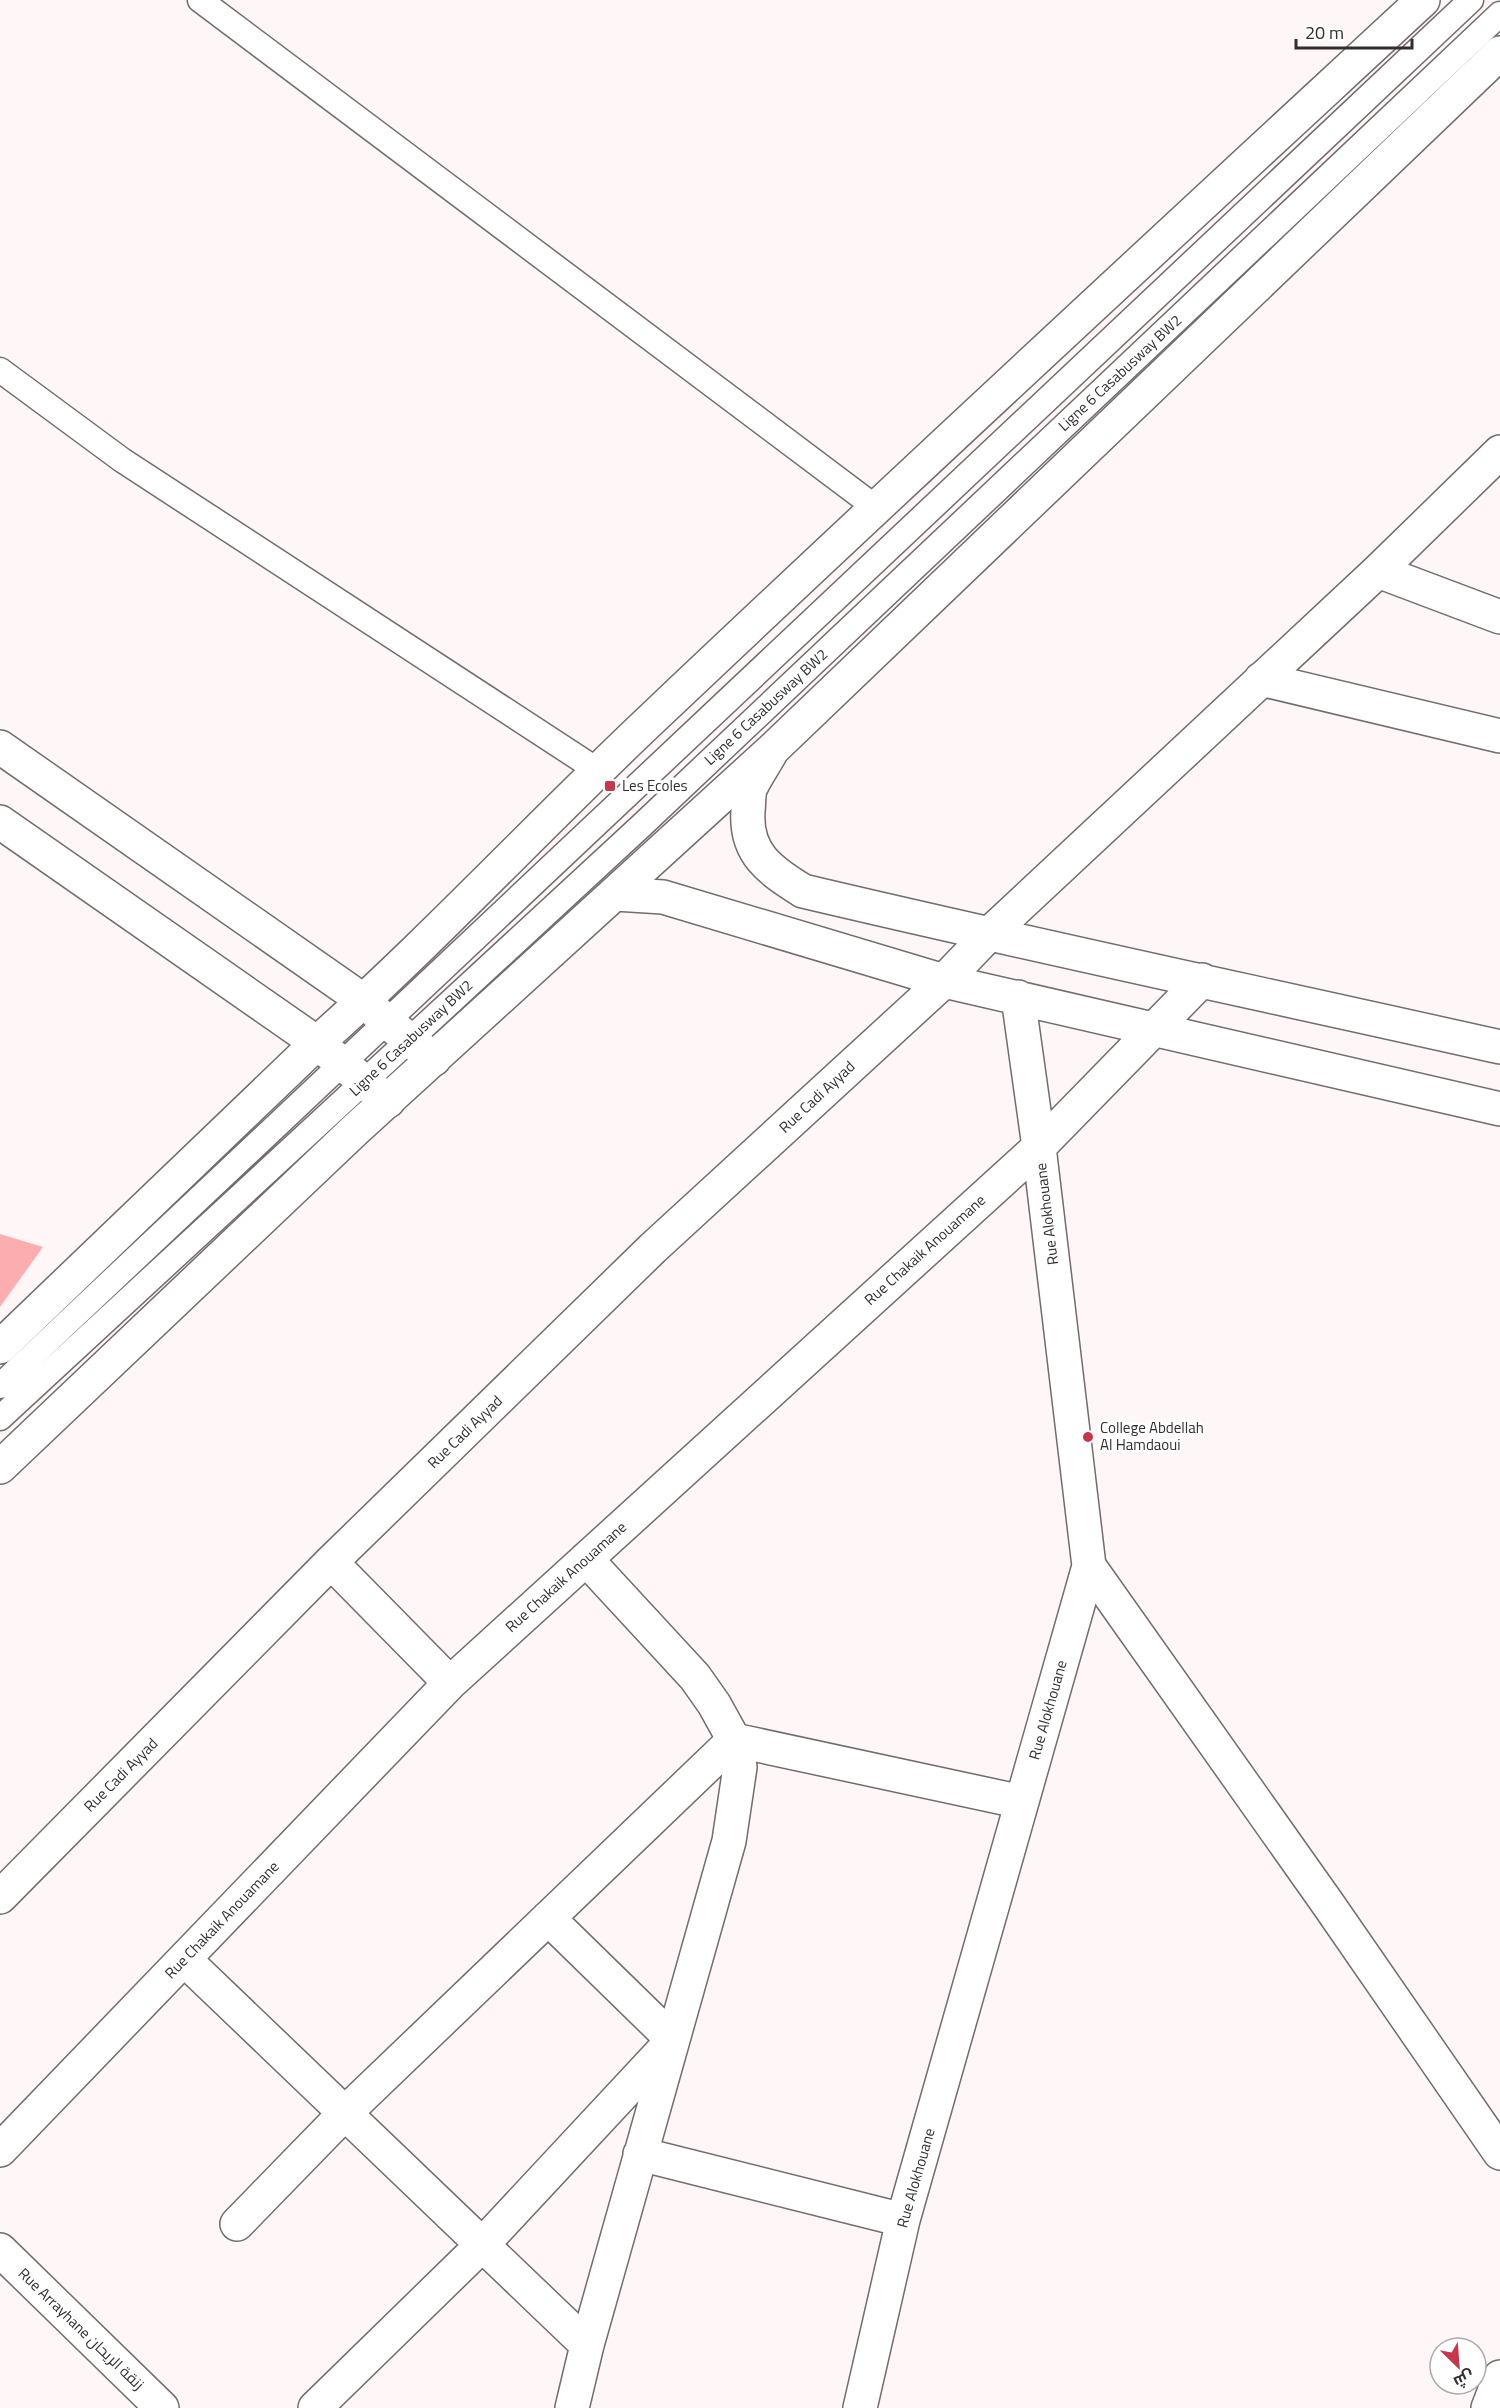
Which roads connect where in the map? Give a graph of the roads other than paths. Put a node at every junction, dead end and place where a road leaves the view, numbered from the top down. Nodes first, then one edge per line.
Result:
1 (200, 0) edge
2 (1423, 0) edge
3 (1471, 0) edge
4 (1500, 14) edge
5 (1500, 53) edge
6 (0, 370) edge
7 (1500, 452) edge
8 (876, 507) junction
9 (1378, 571) junction
10 (1500, 617) edge
11 (1261, 679) junction
12 (1500, 736) edge
13 (0, 747) edge
14 (772, 750) junction
15 (597, 770) junction
16 (0, 822) edge
17 (615, 894) junction
18 (988, 934) junction
19 (1202, 980) junction
20 (944, 981) junction
21 (1018, 997) junction
22 (1154, 1028) junction
23 (398, 1030) junction
24 (316, 1043) junction
25 (1500, 1047) edge
26 (365, 1082) junction
27 (1500, 1109) edge
28 (1039, 1147) junction
29 (0, 1347) edge
30 (0, 1386) edge
31 (0, 1418) edge
32 (0, 1467) edge
33 (586, 1559) junction
34 (331, 1562) junction
35 (1089, 1566) junction
36 (450, 1683) junction
37 (734, 1740) junction
38 (1022, 1802) junction
39 (0, 1897) edge
40 (548, 1918) junction
41 (185, 1960) junction
42 (673, 2040) junction
43 (345, 2113) junction
44 (0, 2150) edge
45 (1500, 2153) edge
46 (640, 2154) junction
47 (903, 2220) junction
48 (237, 2224) dead end
49 (481, 2246) junction
50 (0, 2250) edge
51 (587, 2345) junction
52 (162, 2408) edge
53 (315, 2408) edge
54 (572, 2408) edge
55 (860, 2408) edge

1 - 8 lane
2 - 8 street
3 - 23 lane, Ligne 6 Casabusway BW2
4 - 23 lane, Ligne 6 Casabusway BW2
5 - 14 street
6 - 15 lane
7 - 9 street, Rue Cadi Ayyad
8 - 15 street
9 - 10 street
9 - 11 street, Rue Cadi Ayyad
11 - 12 street
11 - 18 street, Rue Cadi Ayyad
13 - 23 street
14 - 17 street
14 - 18 street
15 - 23 street
16 - 24 street
17 - 20 street
17 - 23 street
18 - 19 street
18 - 20 street, Rue Cadi Ayyad
19 - 22 street, Rue Chakaik Anouamane
19 - 25 street
20 - 21 street
20 - 34 street, Rue Cadi Ayyad
21 - 22 street
21 - 28 street, Rue Alokhouane
22 - 27 street
22 - 28 street, Rue Chakaik Anouamane
23 - 24 street
23 - 26 street
23 - 26 lane, Ligne 6 Casabusway BW2
24 - 26 street
24 - 29 street
26 - 30 lane, Ligne 6 Casabusway BW2
26 - 31 lane, Ligne 6 Casabusway BW2
26 - 32 street
28 - 33 street, Rue Chakaik Anouamane
28 - 35 street, Rue Alokhouane
33 - 36 street, Rue Chakaik Anouamane
33 - 37 street
34 - 36 street
34 - 39 street, Rue Cadi Ayyad
35 - 38 street, Rue Alokhouane
35 - 45 street
36 - 41 street, Rue Chakaik Anouamane
37 - 38 street
37 - 40 street
37 - 42 street
38 - 47 street, Rue Alokhouane
40 - 42 street
40 - 43 street
41 - 43 street
41 - 44 street, Rue Chakaik Anouamane
42 - 46 street
42 - 49 street
43 - 48 street
43 - 49 street
46 - 47 street
46 - 51 street
47 - 55 street, Rue Alokhouane
49 - 51 street
49 - 53 street
50 - 52 street, Rue Arrayhane زنقة الريحان
51 - 54 street

